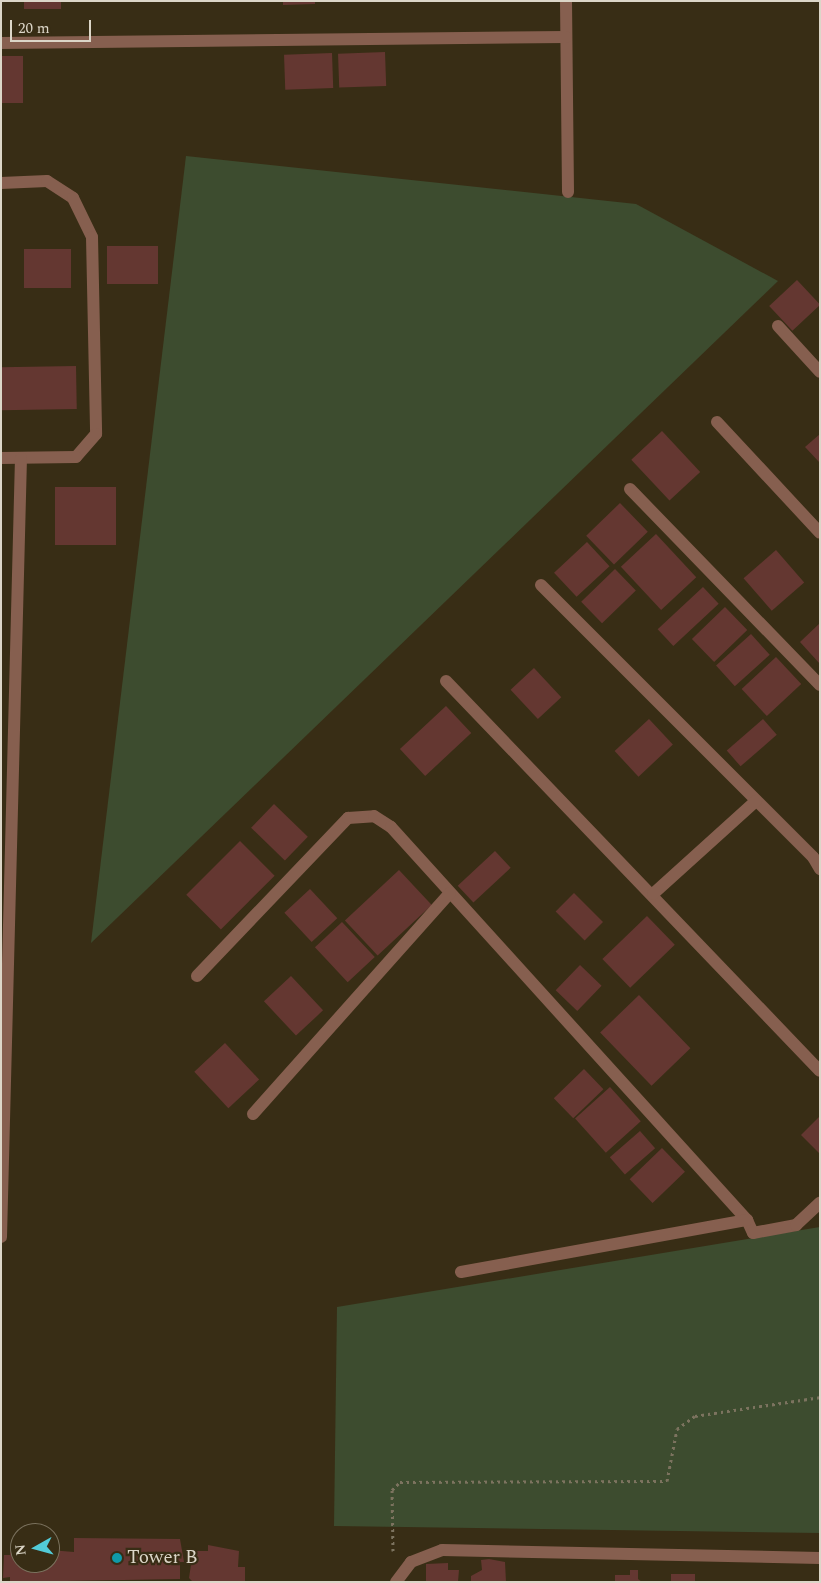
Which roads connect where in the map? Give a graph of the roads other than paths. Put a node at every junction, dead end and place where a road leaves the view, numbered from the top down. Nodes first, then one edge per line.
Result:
1 (566, 1) edge
2 (566, 37) junction
3 (1, 43) edge
4 (1, 183) edge
5 (568, 192) dead end
6 (778, 326) dead end
7 (820, 372) edge
8 (717, 422) dead end
9 (1, 458) edge
10 (21, 458) junction
11 (630, 489) dead end
12 (820, 533) edge
13 (541, 586) dead end
14 (8, 653) edge
15 (446, 681) dead end
16 (820, 685) edge
17 (756, 801) junction
18 (817, 855) edge
19 (820, 869) edge
20 (450, 893) junction
21 (653, 894) junction
22 (196, 976) dead end
23 (820, 1071) edge
24 (253, 1114) dead end
25 (820, 1203) edge
26 (747, 1220) junction
27 (1, 1237) edge
28 (461, 1272) dead end
29 (820, 1558) edge
30 (396, 1582) edge

1 - 2 street
2 - 3 street
2 - 5 street
4 - 10 street
6 - 7 street
8 - 12 street
9 - 10 street
10 - 14 street
11 - 16 street
13 - 17 street
14 - 27 street
15 - 21 street
17 - 18 street
17 - 21 street
18 - 19 street
20 - 22 street
20 - 24 street
20 - 26 street
21 - 23 street
25 - 26 street
26 - 28 street
29 - 30 street

